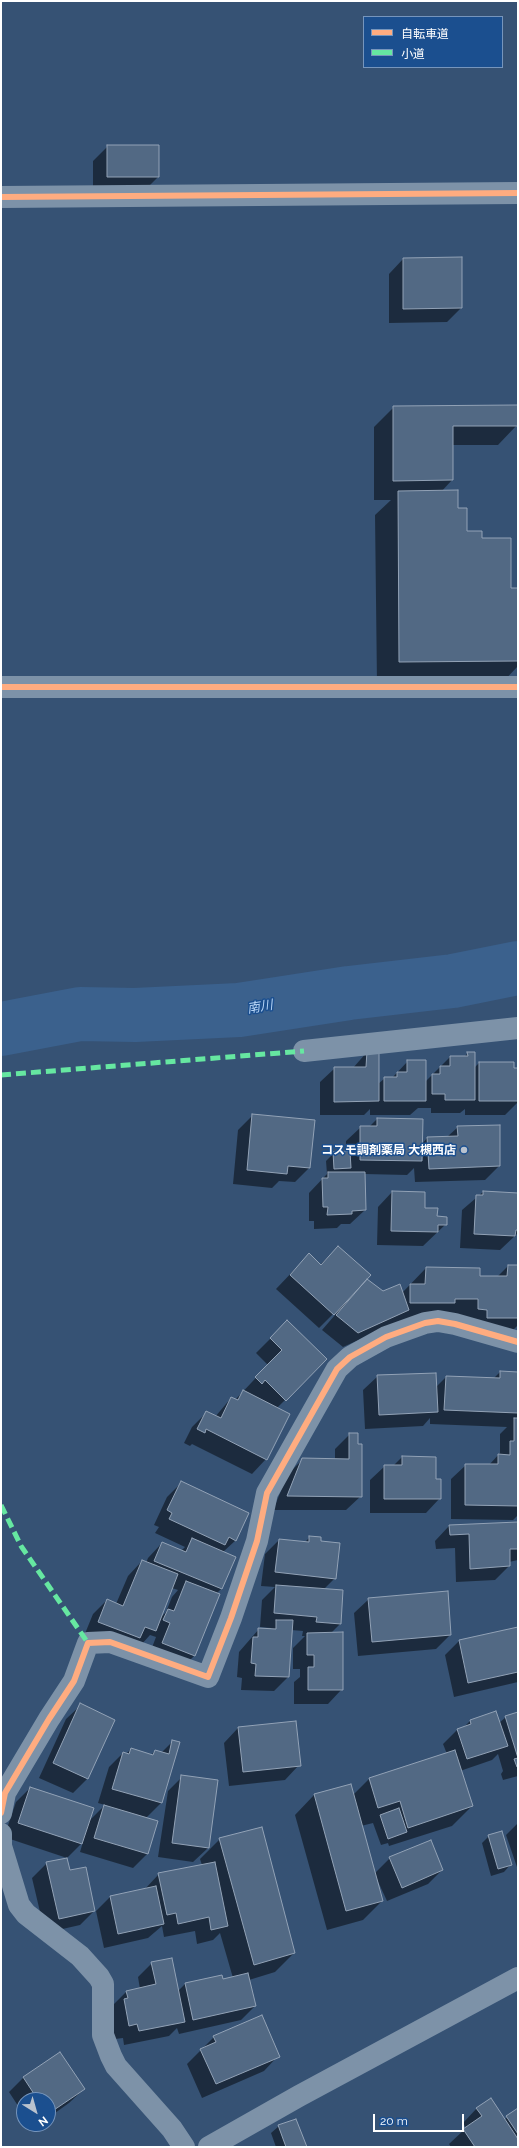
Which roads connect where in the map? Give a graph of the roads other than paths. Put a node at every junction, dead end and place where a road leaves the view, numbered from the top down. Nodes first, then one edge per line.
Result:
1 (518, 193) edge
2 (1, 197) edge
3 (518, 686) edge
4 (1, 688) edge
5 (518, 1028) edge
6 (304, 1051) dead end
7 (518, 1342) edge
8 (1, 1814) edge
9 (1, 1834) edge
10 (518, 1978) edge
11 (184, 2147) edge
12 (209, 2147) edge

1 - 2 street
3 - 4 street
5 - 6 street
7 - 8 street
9 - 11 street
10 - 12 street

